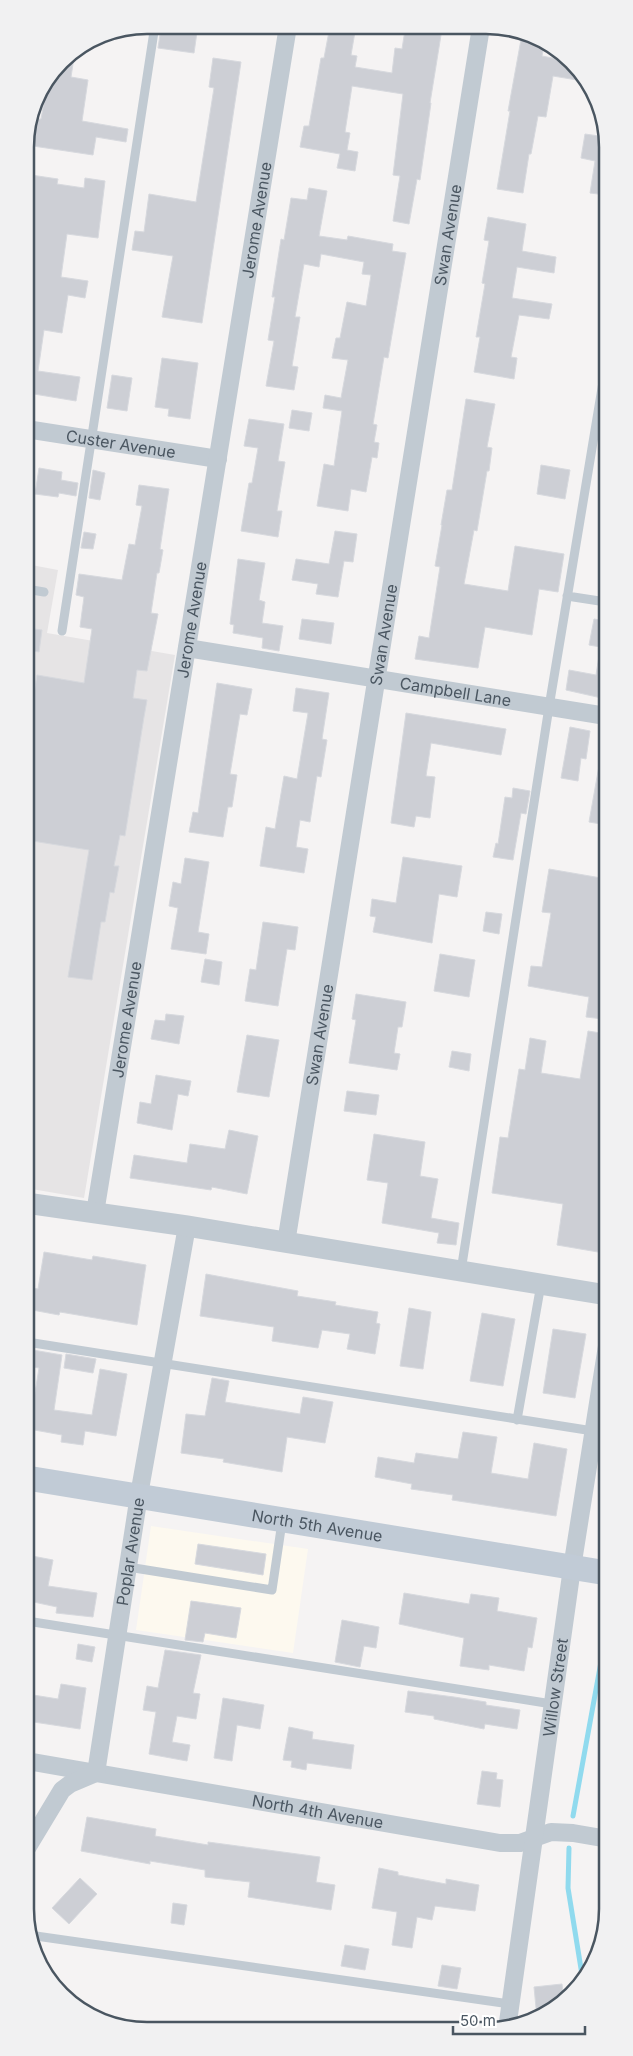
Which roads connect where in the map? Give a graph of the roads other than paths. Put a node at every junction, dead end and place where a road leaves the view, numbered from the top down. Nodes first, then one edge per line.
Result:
1 (154, 34) edge
2 (287, 34) edge
3 (480, 34) edge
4 (599, 406) edge
5 (34, 430) edge
6 (91, 440) junction
7 (218, 459) junction
8 (34, 590) edge
9 (44, 592) dead end
10 (567, 596) junction
11 (599, 601) edge
12 (62, 631) dead end
13 (187, 648) junction
14 (377, 679) junction
15 (549, 707) junction
16 (599, 715) edge
17 (34, 1203) edge
18 (95, 1213) junction
19 (187, 1226) junction
20 (286, 1243) junction
21 (461, 1271) junction
22 (540, 1284) junction
23 (599, 1293) edge
24 (34, 1343) edge
25 (162, 1364) junction
26 (599, 1395) edge
27 (517, 1420) junction
28 (593, 1432) junction
29 (34, 1479) edge
30 (139, 1495) junction
31 (283, 1519) junction
32 (128, 1567) junction
33 (572, 1568) junction
34 (599, 1572) edge
35 (34, 1622) edge
36 (117, 1635) junction
37 (552, 1704) junction
38 (34, 1762) edge
39 (96, 1772) junction
40 (34, 1836) edge
41 (599, 1837) edge
42 (534, 1838) junction
43 (37, 1936) edge
44 (510, 2004) junction
45 (508, 2020) edge

1 - 6 lane
2 - 7 street, Jerome Avenue
3 - 14 street, Swan Avenue
4 - 10 lane
5 - 6 street, Custer Avenue
6 - 7 street, Custer Avenue
6 - 12 lane
7 - 13 street, Jerome Avenue
8 - 9 lane
10 - 11 lane
10 - 15 lane
13 - 14 street, Campbell Lane
13 - 18 street, Jerome Avenue
14 - 15 street, Campbell Lane
14 - 20 street, Swan Avenue
15 - 16 street, Campbell Lane
15 - 21 lane
17 - 18 street
18 - 19 street
19 - 20 street
19 - 25 street, Poplar Avenue
20 - 21 street
21 - 22 street
22 - 23 street
22 - 27 lane
24 - 25 lane
25 - 27 lane
25 - 30 street, Poplar Avenue
26 - 28 street, Willow Street
27 - 28 lane
28 - 33 street, Willow Street
29 - 30 main road, North 5th Avenue
30 - 31 main road, North 5th Avenue
30 - 32 street, Poplar Avenue
31 - 32 lane
31 - 33 main road, North 5th Avenue
32 - 36 street, Poplar Avenue
33 - 34 main road, North 5th Avenue
33 - 37 street, Willow Street
35 - 36 lane
36 - 37 lane
36 - 39 street, Poplar Avenue
37 - 42 street, Willow Street
38 - 39 street, North 4th Avenue
39 - 40 street
39 - 42 street, North 4th Avenue
41 - 42 street, North 4th Avenue
42 - 44 street, Willow Street
43 - 44 lane
44 - 45 street, Willow Street

